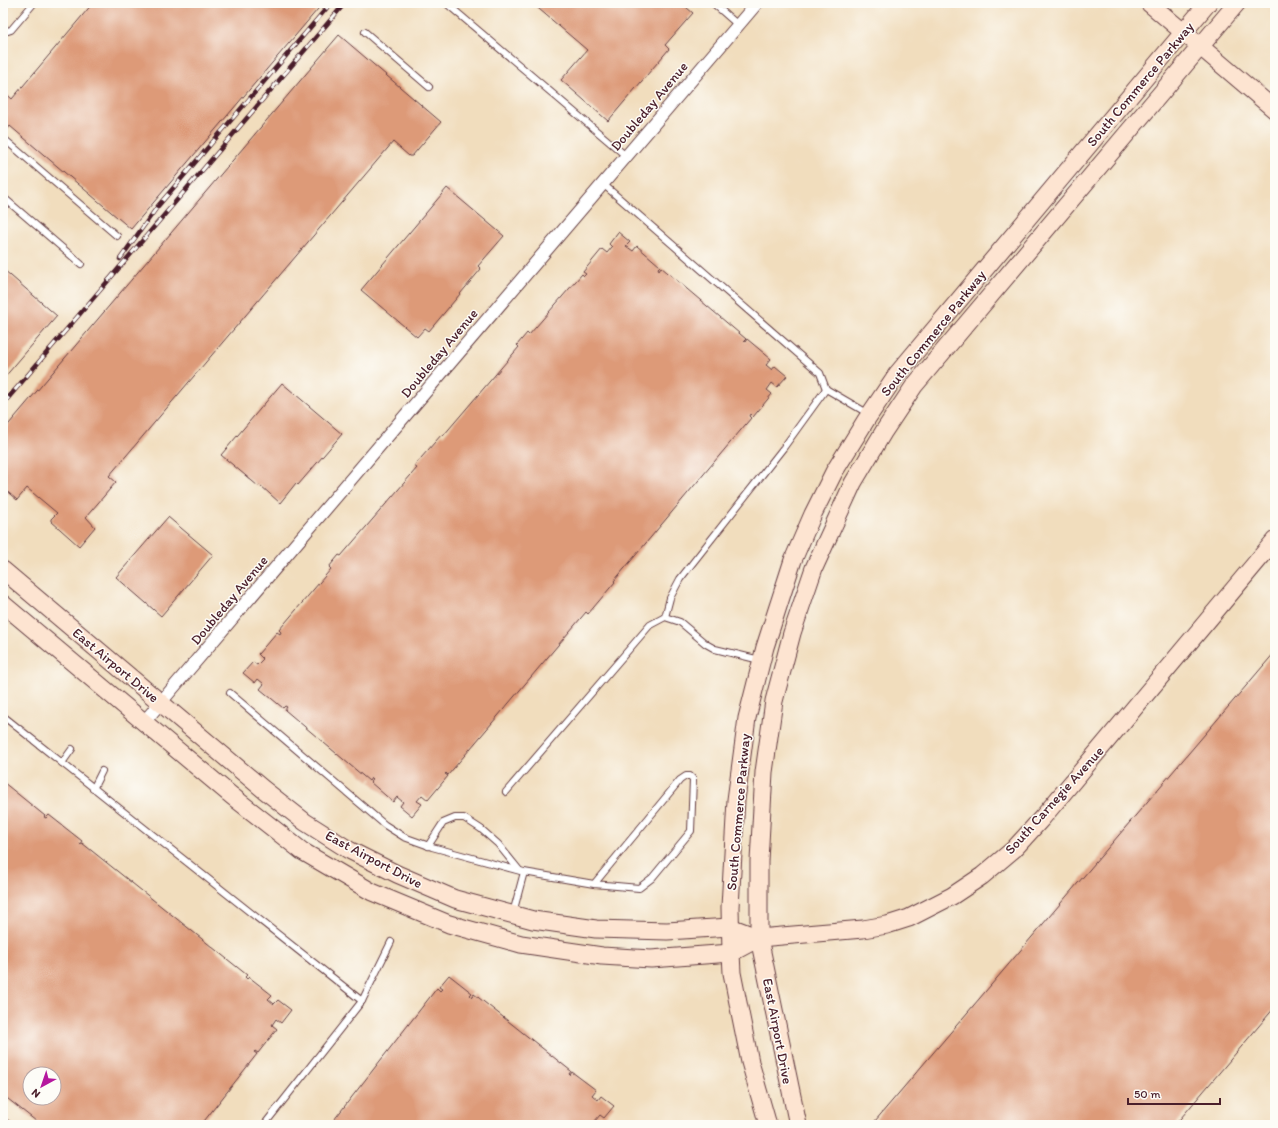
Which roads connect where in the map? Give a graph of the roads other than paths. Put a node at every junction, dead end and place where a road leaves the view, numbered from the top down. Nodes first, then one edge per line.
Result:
1 (34, 3) edge
2 (446, 3) edge
3 (713, 3) edge
4 (757, 3) edge
5 (1149, 3) edge
6 (1208, 3) edge
7 (1237, 3) edge
8 (738, 25) junction
9 (3, 27) edge
10 (365, 32) dead end
11 (1183, 32) junction
12 (1200, 46) junction
13 (429, 87) dead end
14 (1275, 110) edge
15 (3, 138) edge
16 (626, 156) junction
17 (603, 184) junction
18 (3, 197) edge
19 (117, 236) dead end
20 (81, 264) dead end
21 (826, 389) junction
22 (869, 414) junction
23 (1275, 540) edge
24 (3, 570) edge
25 (3, 604) edge
26 (665, 617) junction
27 (761, 660) junction
28 (230, 693) dead end
29 (161, 703) junction
30 (3, 716) edge
31 (144, 722) junction
32 (72, 749) dead end
33 (62, 763) junction
34 (102, 771) dead end
35 (93, 789) junction
36 (506, 792) dead end
37 (428, 846) junction
38 (522, 871) junction
39 (594, 884) junction
40 (513, 914) junction
41 (730, 927) junction
42 (759, 938) junction
43 (391, 942) dead end
44 (731, 953) junction
45 (362, 1001) junction
46 (3, 1121) edge
47 (8, 1125) edge
48 (264, 1125) edge
49 (768, 1125) edge
50 (798, 1125) edge

1 - 9 lane
2 - 16 lane
3 - 8 lane
4 - 8 street, Doubleday Avenue
5 - 11 main road
6 - 11 main road, South Commerce Parkway
7 - 12 main road, South Commerce Parkway
8 - 16 street, Doubleday Avenue
10 - 13 lane
11 - 12 main road
11 - 22 main road, South Commerce Parkway
12 - 14 main road
12 - 42 main road, South Commerce Parkway
15 - 19 lane
16 - 17 street, Doubleday Avenue
17 - 21 lane
17 - 29 street, Doubleday Avenue
18 - 20 lane
21 - 22 lane
21 - 26 lane
22 - 27 main road, South Commerce Parkway
23 - 42 main road, South Carnegie Avenue
24 - 29 main road, East Airport Drive
25 - 31 main road, East Airport Drive
26 - 27 lane
26 - 36 lane
27 - 41 main road, South Commerce Parkway
28 - 37 lane
29 - 31 street, Doubleday Avenue
29 - 40 main road, East Airport Drive
30 - 33 lane
31 - 44 main road, East Airport Drive
32 - 33 lane
33 - 35 lane
34 - 35 lane
35 - 45 lane
37 - 38 lane
37 - 38 lane
38 - 39 lane
38 - 40 lane
39 - 39 lane
40 - 41 main road, East Airport Drive
41 - 42 main road, East Airport Drive
41 - 44 main road, South Commerce Parkway
42 - 44 main road, East Airport Drive
42 - 50 main road, East Airport Drive
43 - 45 lane
44 - 49 main road
45 - 48 lane
46 - 47 lane

